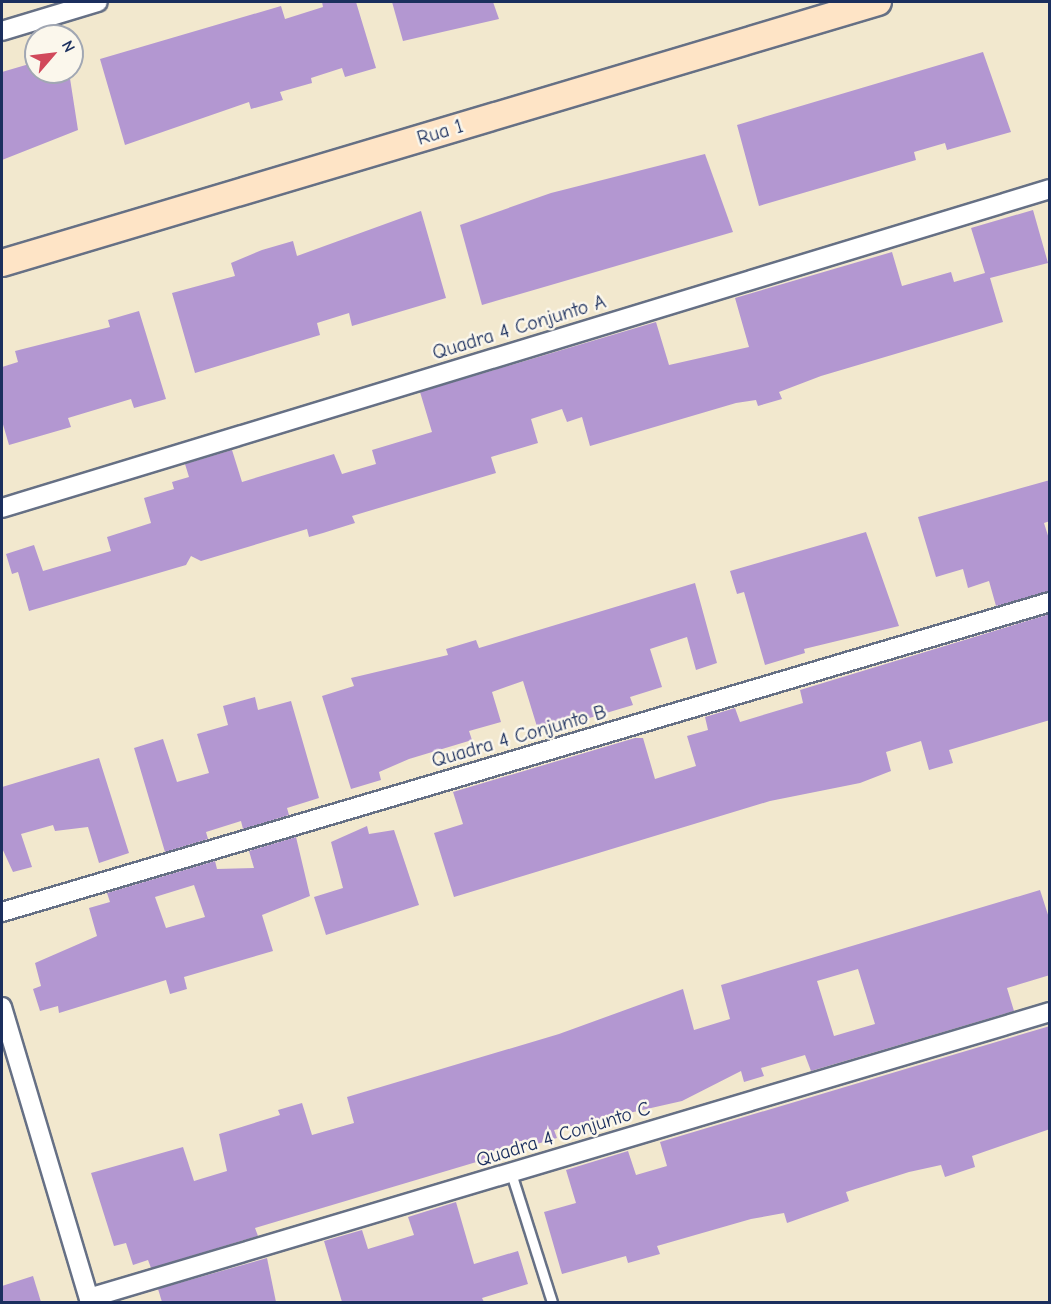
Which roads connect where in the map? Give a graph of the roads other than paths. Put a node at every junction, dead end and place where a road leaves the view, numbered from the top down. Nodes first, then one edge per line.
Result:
1 (98, 2) edge
2 (878, 2) edge
3 (2, 31) edge
4 (1050, 189) edge
5 (2, 263) edge
6 (2, 508) edge
7 (1050, 602) edge
8 (2, 912) edge
9 (2, 1007) edge
10 (1050, 1012) edge
11 (511, 1173) junction
12 (90, 1300) edge
13 (552, 1302) edge

1 - 3 street
2 - 5 street, Rua 1
4 - 6 street, Quadra 4 Conjunto A
7 - 8 street, Quadra 4 Conjunto B
9 - 12 street
10 - 11 street, Quadra 4 Conjunto C
11 - 12 street, Quadra 4 Conjunto C
11 - 13 lane

